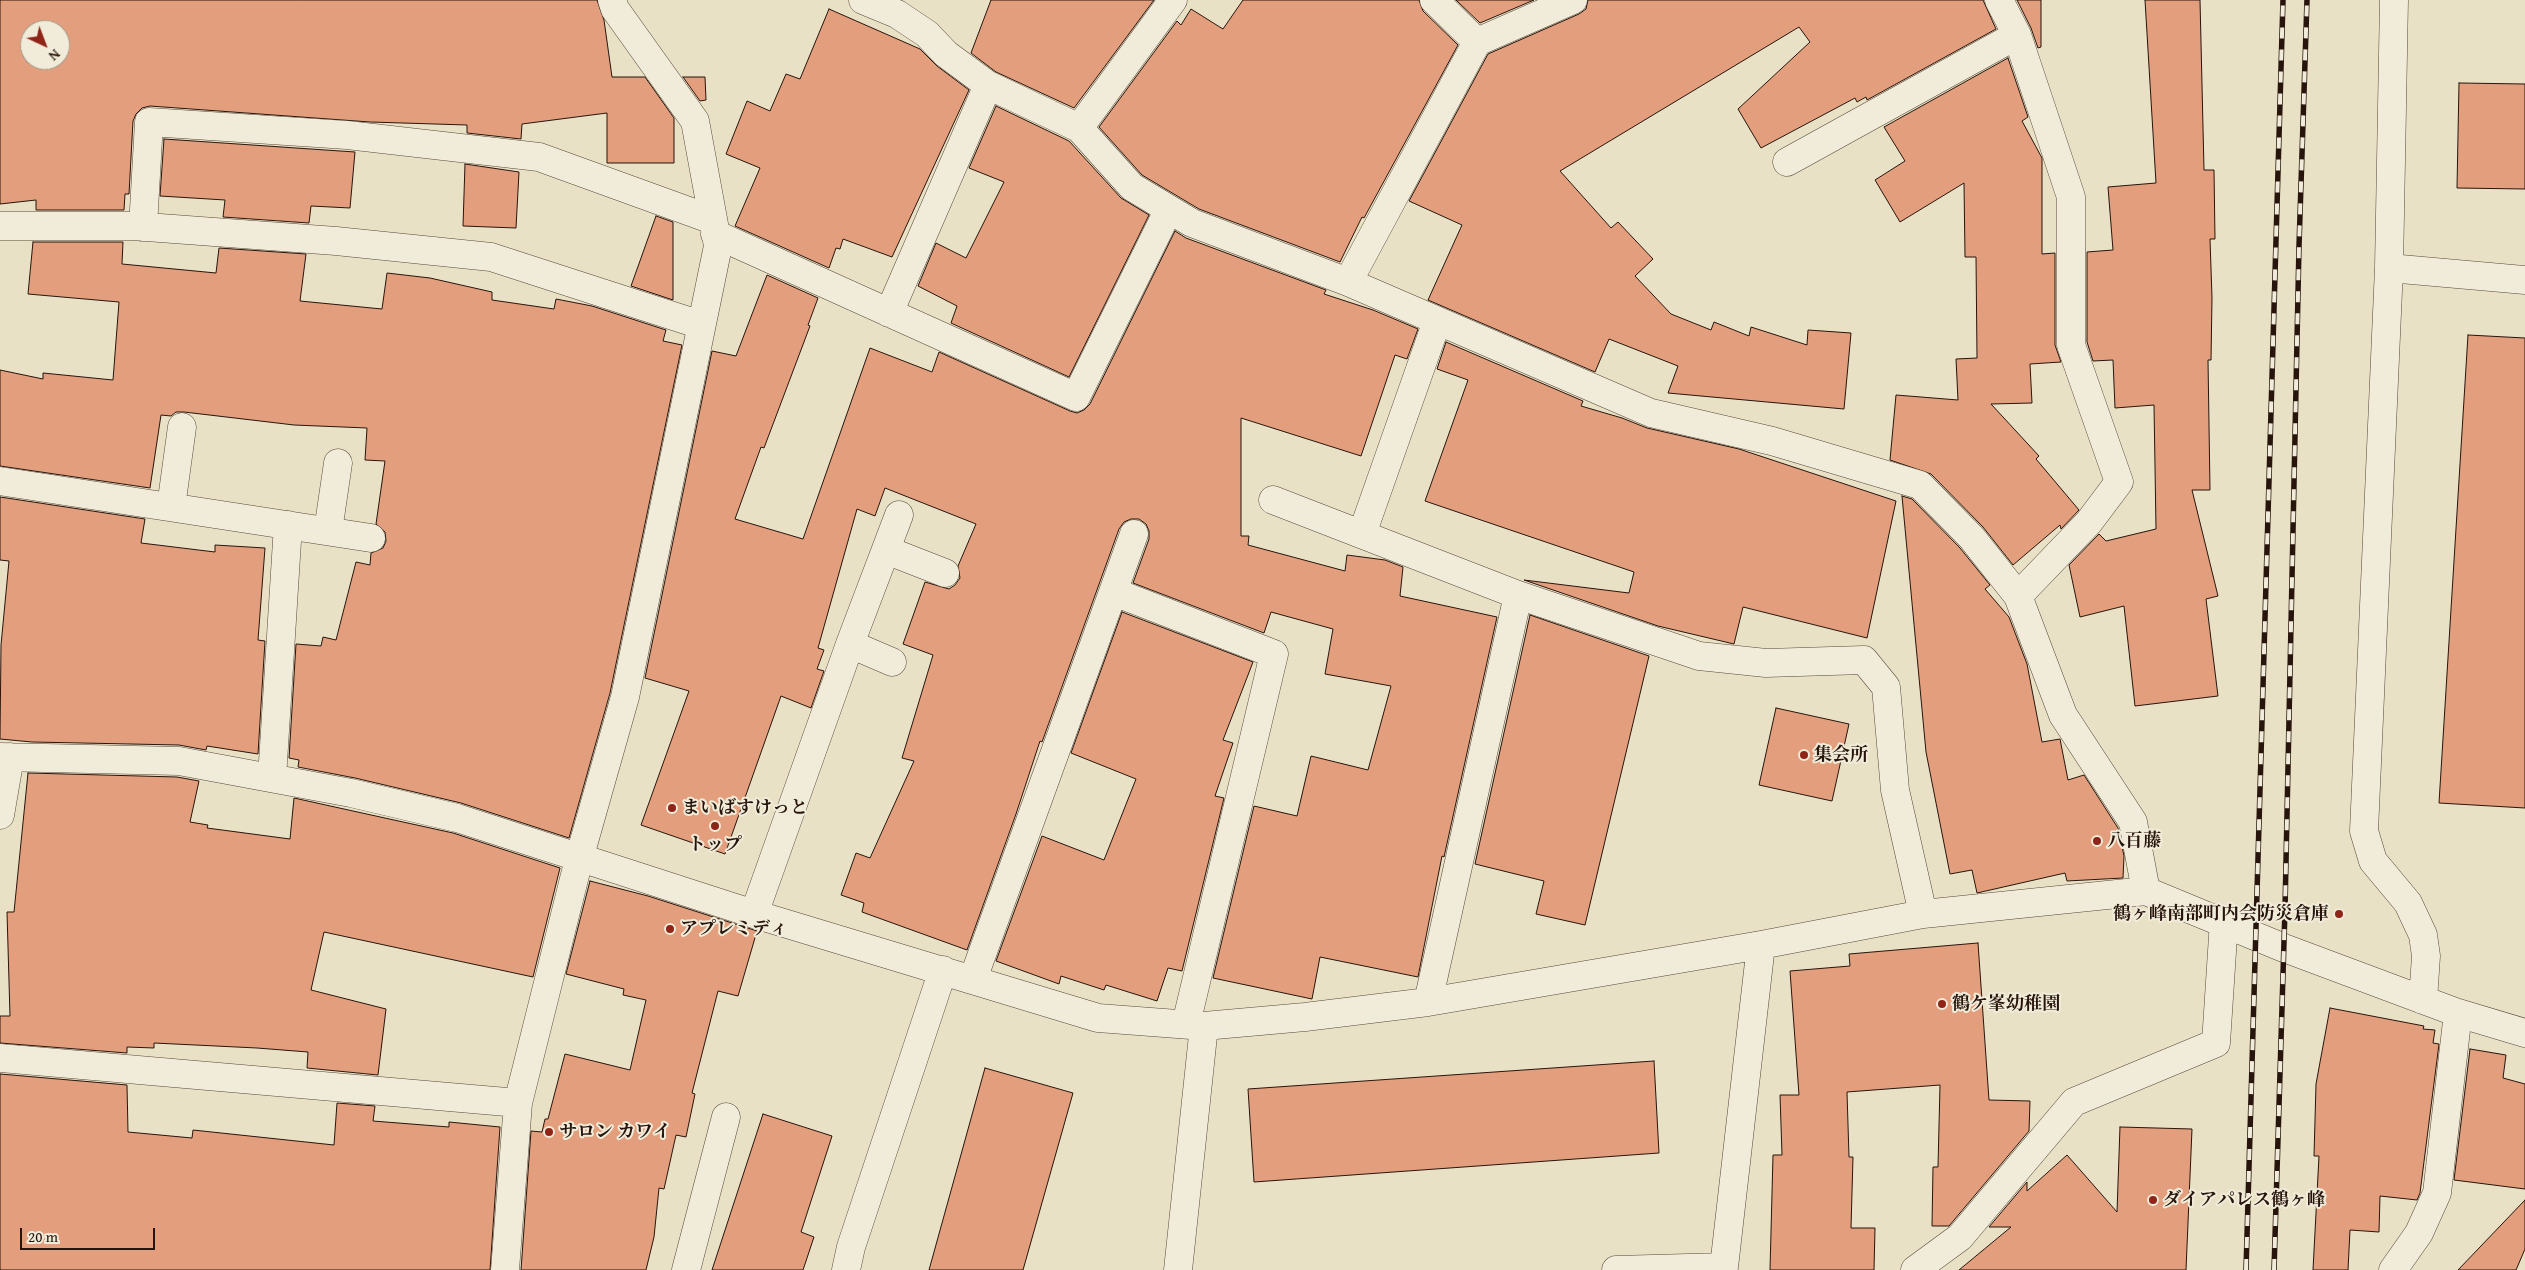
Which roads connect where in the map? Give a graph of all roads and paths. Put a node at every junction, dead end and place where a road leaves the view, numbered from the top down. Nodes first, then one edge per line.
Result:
1 (864, 0) edge
2 (1173, 0) edge
3 (1434, 0) edge
4 (1573, 0) edge
5 (1999, 0) edge
6 (2394, 0) edge
7 (618, 3) edge
8 (2017, 35) junction
9 (1477, 42) junction
10 (988, 85) junction
11 (1079, 128) junction
12 (1788, 162) dead end
13 (1169, 209) junction
14 (143, 226) junction
15 (714, 227) junction
16 (1, 229) edge
17 (2390, 268) junction
18 (2525, 280) edge
19 (1348, 282) junction
20 (890, 313) junction
21 (1437, 321) junction
22 (701, 325) junction
23 (182, 427) dead end
24 (338, 463) dead end
25 (0, 481) edge
26 (1274, 500) dead end
27 (171, 507) junction
28 (899, 515) dead end
29 (288, 525) junction
30 (328, 531) junction
31 (1134, 534) dead end
32 (1362, 534) junction
33 (371, 538) dead end
34 (886, 550) junction
35 (945, 574) dead end
36 (1114, 592) junction
37 (1518, 595) junction
38 (2018, 596) junction
39 (850, 644) junction
40 (892, 662) dead end
41 (5, 757) edge
42 (272, 778) junction
43 (0, 814) edge
44 (579, 858) junction
45 (2146, 891) junction
46 (754, 914) junction
47 (1923, 914) junction
48 (2224, 921) junction
49 (1760, 945) junction
50 (943, 970) junction
51 (973, 979) junction
52 (2423, 1000) junction
53 (1428, 1002) junction
54 (2458, 1013) junction
55 (1195, 1025) junction
56 (2525, 1033) edge
57 (0, 1058) edge
58 (518, 1103) junction
59 (726, 1117) dead end
60 (505, 1270) edge
61 (686, 1270) edge
62 (846, 1270) edge
63 (1178, 1270) edge
64 (1616, 1270) edge
65 (1916, 1270) edge
66 (2393, 1270) edge

1 - 10 street
2 - 11 street
3 - 9 street
4 - 9 street
5 - 8 street
6 - 17 street
7 - 15 street
8 - 12 street
8 - 38 street
9 - 19 street
10 - 11 street
10 - 20 street
11 - 13 street
13 - 19 street
13 - 20 street
14 - 15 street
14 - 16 street
14 - 22 street
15 - 20 street
15 - 22 street
17 - 18 street
17 - 52 street
19 - 21 street
21 - 32 street
21 - 38 street
22 - 44 street
23 - 27 street
24 - 30 street
25 - 27 street
26 - 32 street
27 - 29 street
28 - 34 street
29 - 30 street
29 - 42 street
30 - 33 street
31 - 36 street
32 - 37 street
34 - 35 street
34 - 39 street
36 - 51 street
36 - 55 street
37 - 47 street
37 - 53 street
38 - 45 street
39 - 40 street
39 - 46 street
41 - 42 street
41 - 43 street
42 - 44 street
44 - 46 street
44 - 58 street
45 - 47 street
45 - 48 street
46 - 50 street
47 - 49 street
48 - 52 street
48 - 65 street
49 - 53 street
49 - 64 street
50 - 51 street
50 - 62 street
51 - 55 street
52 - 54 street
53 - 55 street
54 - 56 street
54 - 66 street
55 - 63 street
57 - 58 street
58 - 60 street
59 - 61 street

